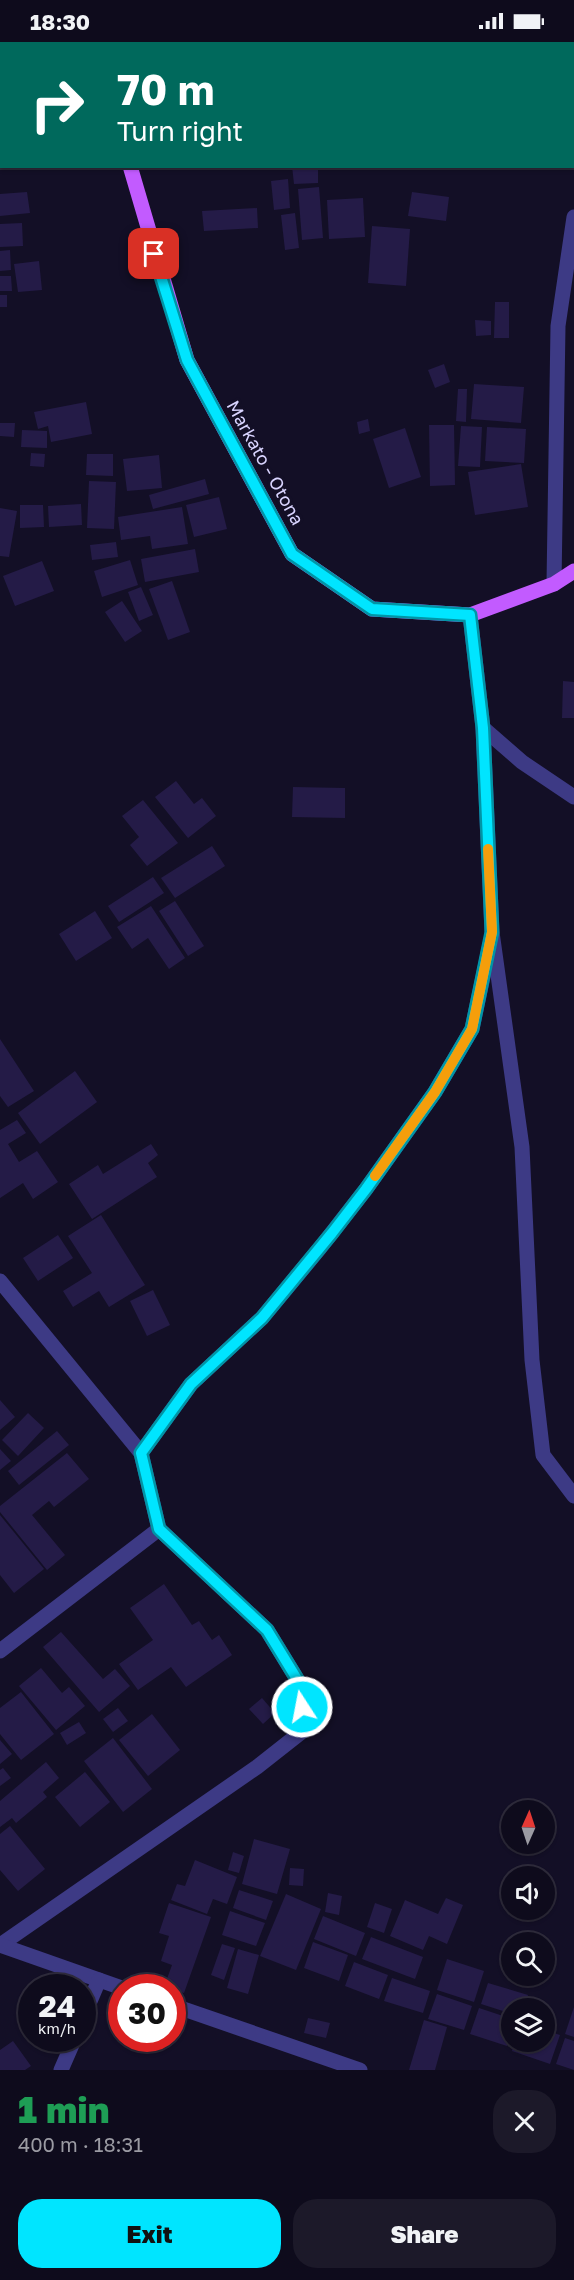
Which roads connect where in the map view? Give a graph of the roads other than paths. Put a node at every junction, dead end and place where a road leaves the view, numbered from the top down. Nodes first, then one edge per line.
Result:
1 (131, 168) edge
2 (574, 217) edge
3 (574, 571) edge
4 (554, 584) junction
5 (470, 615) junction
6 (483, 728) junction
7 (574, 797) edge
8 (492, 932) junction
9 (0, 1281) edge
10 (141, 1453) junction
11 (574, 1496) edge
12 (159, 1529) junction
13 (0, 1650) edge
14 (0, 1945) edge
15 (99, 1980) junction
16 (108, 1983) edge
17 (96, 1987) edge
18 (186, 2010) edge
19 (69, 2052) edge
20 (61, 2070) edge
21 (360, 2070) edge

1 - 5 main road, Markato - Otona
2 - 4 street
3 - 4 main road, Markato - Otona
4 - 5 main road, Markato - Otona
5 - 6 street
6 - 7 street
6 - 8 street
8 - 10 street
8 - 11 street
9 - 10 street
10 - 12 street
12 - 13 street
12 - 14 street
14 - 15 street
15 - 16 street
15 - 17 street
18 - 21 street
19 - 20 street

